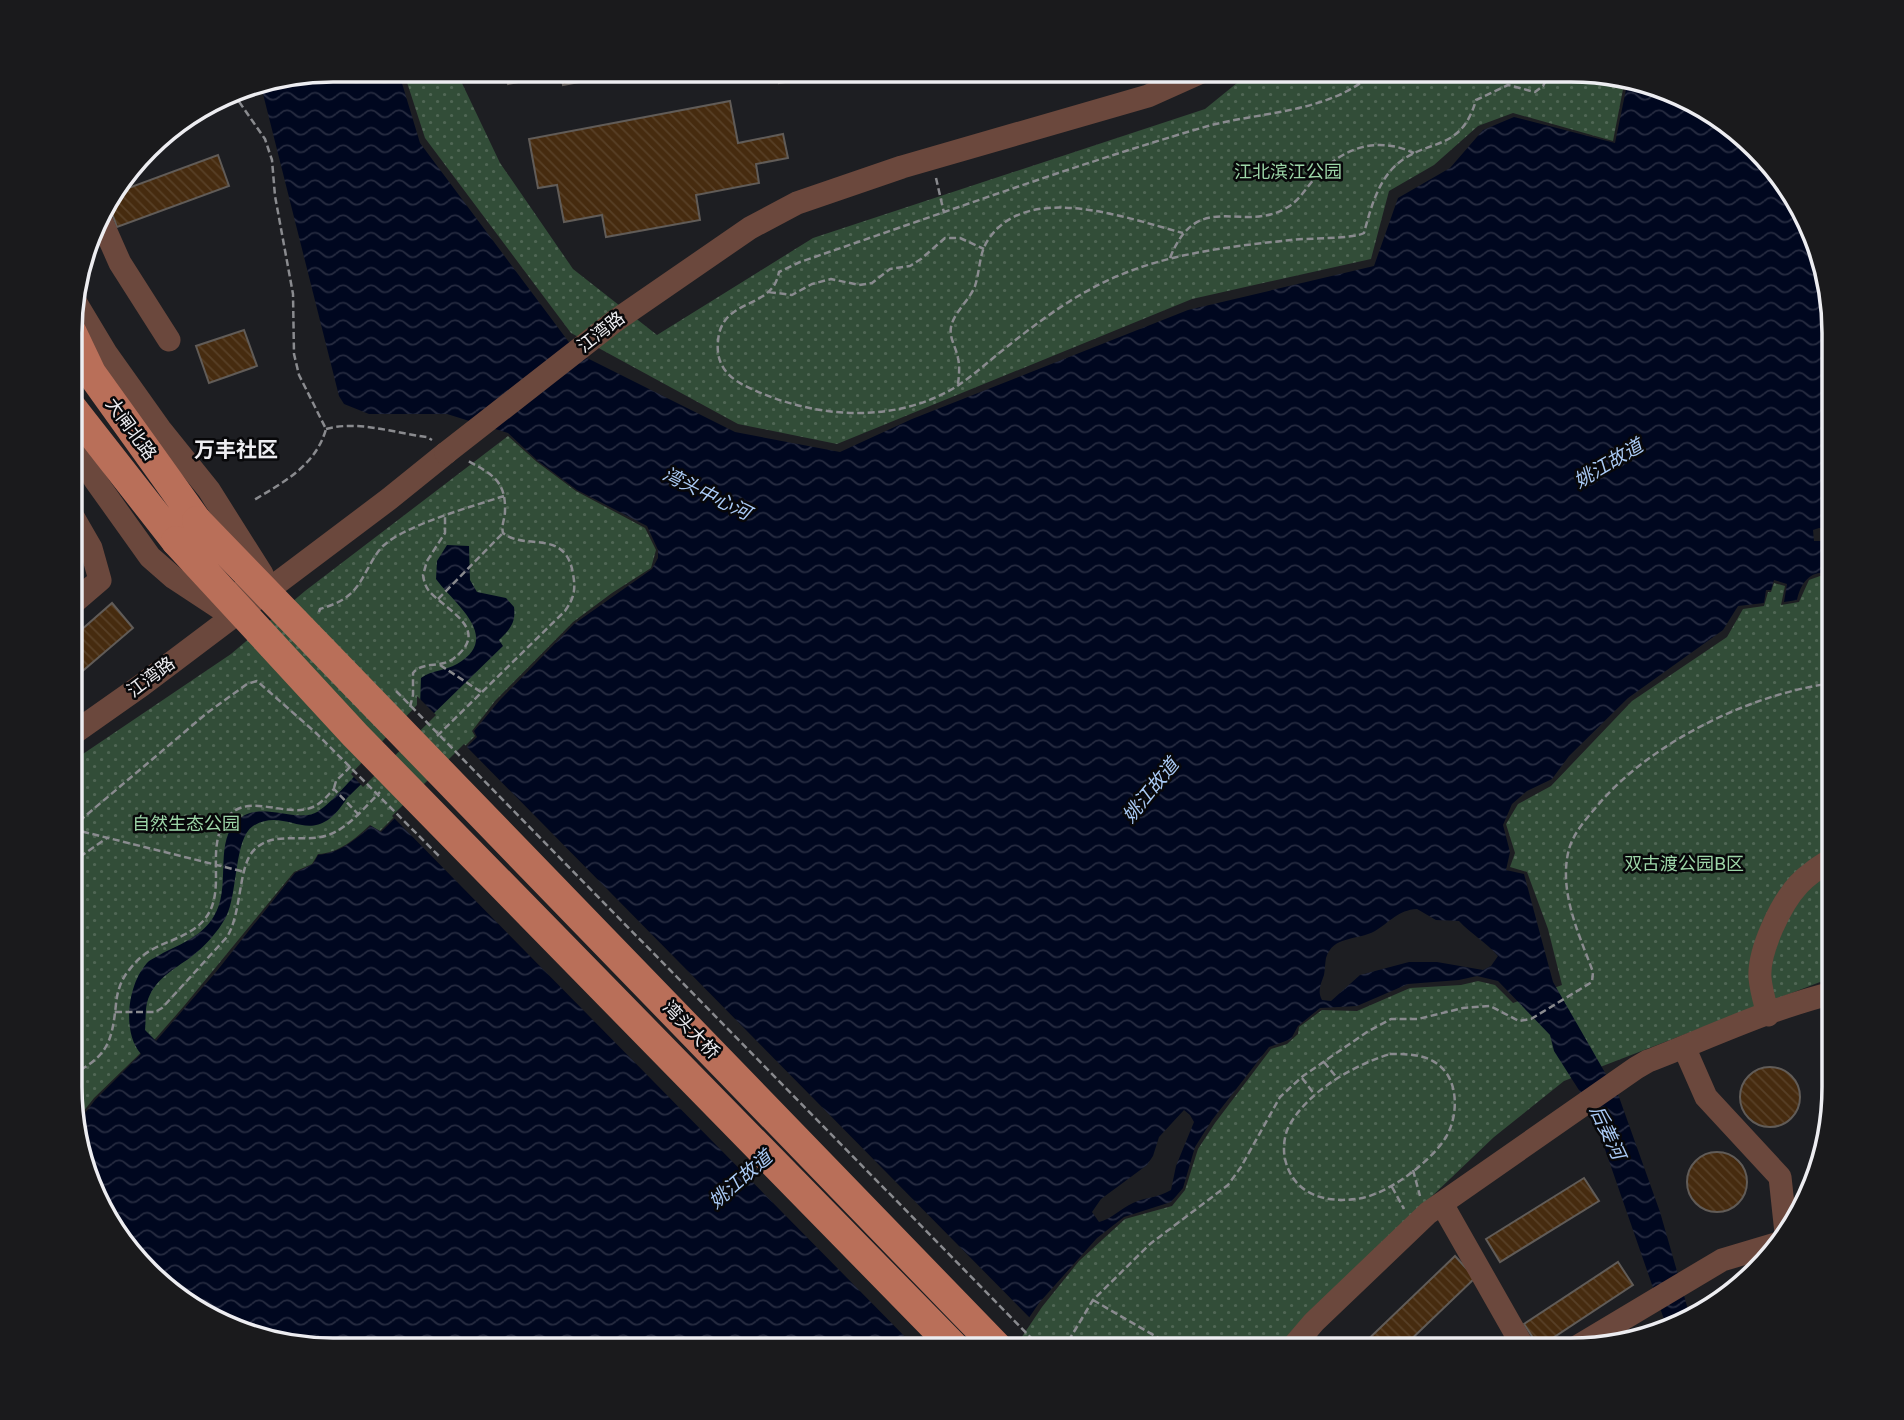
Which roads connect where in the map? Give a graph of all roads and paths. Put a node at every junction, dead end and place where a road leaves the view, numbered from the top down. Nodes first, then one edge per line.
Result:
1 (1179, 82) edge
2 (1365, 82) edge
3 (1545, 82) edge
4 (238, 101) edge
5 (1414, 153) junction
6 (931, 158) junction
7 (944, 213) junction
8 (105, 229) edge
9 (1183, 233) junction
10 (984, 249) junction
11 (1170, 258) junction
12 (767, 292) junction
13 (83, 315) edge
14 (169, 340) dead end
15 (82, 354) edge
16 (958, 385) junction
17 (82, 421) edge
18 (326, 429) junction
19 (448, 451) junction
20 (82, 459) edge
21 (504, 496) junction
22 (254, 500) dead end
23 (445, 516) junction
24 (82, 532) edge
25 (503, 533) junction
26 (82, 595) edge
27 (438, 599) junction
28 (320, 619) dead end
29 (440, 665) junction
30 (1822, 685) edge
31 (482, 692) junction
32 (395, 703) junction
33 (82, 727) edge
34 (315, 732) dead end
35 (434, 739) dead end
36 (354, 749) junction
37 (387, 786) dead end
38 (335, 791) junction
39 (358, 814) junction
40 (82, 819) edge
41 (82, 831) edge
42 (107, 838) junction
43 (82, 855) edge
44 (1822, 866) edge
45 (216, 867) junction
46 (245, 872) junction
47 (1822, 997) edge
48 (115, 1012) junction
49 (1768, 1015) junction
50 (1684, 1047) junction
51 (1324, 1062) junction
52 (82, 1070) edge
53 (1302, 1078) junction
54 (1337, 1078) junction
55 (1316, 1096) junction
56 (1413, 1170) junction
57 (1392, 1187) junction
58 (1427, 1216) junction
59 (1784, 1218) edge
60 (1763, 1248) edge
61 (1093, 1300) junction
62 (1594, 1337) edge
63 (945, 1338) edge
64 (989, 1338) edge
65 (1031, 1338) edge
66 (1070, 1338) edge
67 (1158, 1338) edge
68 (1300, 1338) edge
69 (1516, 1338) edge

1 - 6 street, 江湾路
2 - 7 path
3 - 5 path
4 - 18 path
5 - 9 path
5 - 11 path
6 - 7 path
6 - 19 street, 江湾路, bridge
7 - 12 path
8 - 14 street
9 - 10 path
9 - 11 path
10 - 12 path
10 - 16 path
11 - 16 path
12 - 16 path
13 - 20 street
15 - 32 main road, 大闸北路, bridge
17 - 36 main road, 大闸北路, bridge
18 - 19 path
18 - 22 path
19 - 21 path
19 - 33 street, 江湾路
21 - 23 path
21 - 25 path
23 - 27 path
23 - 28 path
24 - 26 street
25 - 27 path
25 - 31 path
27 - 29 path
29 - 31 path
29 - 32 path
30 - 51 path
31 - 35 path
32 - 64 main road, 湾头大桥, bridge
32 - 65 path, bridge
34 - 40 path
36 - 38 path
36 - 63 main road, 湾头大桥, bridge
37 - 39 path
38 - 39 path
38 - 45 path
39 - 46 path
41 - 42 path
42 - 43 path
42 - 45 path
44 - 49 street
45 - 46 path
45 - 48 path
46 - 48 path
47 - 49 street
48 - 52 path
49 - 50 street
50 - 58 street
50 - 59 street
51 - 53 path
51 - 54 path
53 - 55 path
53 - 61 path
54 - 55 path
54 - 56 path
55 - 57 path
56 - 57 path
56 - 58 path
57 - 58 path
58 - 68 street
58 - 69 street
60 - 62 street
61 - 66 path
61 - 67 path

